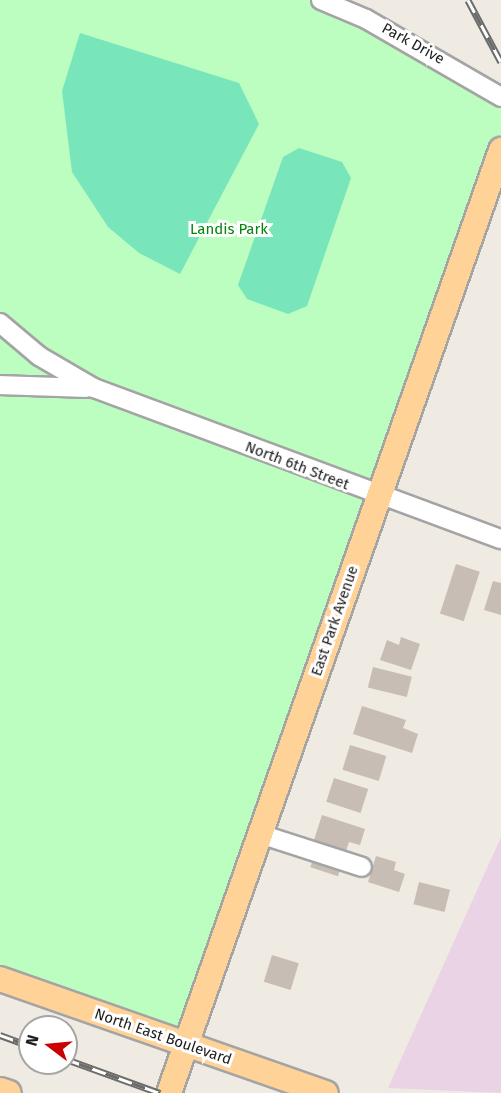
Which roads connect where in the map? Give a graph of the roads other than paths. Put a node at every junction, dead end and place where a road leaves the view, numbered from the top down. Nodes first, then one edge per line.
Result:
1 (321, 0) edge
2 (501, 97) edge
3 (501, 150) edge
4 (0, 323) edge
5 (0, 385) edge
6 (94, 388) junction
7 (379, 497) junction
8 (501, 539) edge
9 (260, 834) junction
10 (362, 867) dead end
11 (0, 979) edge
12 (187, 1046) junction
13 (0, 1090) edge
14 (9, 1093) edge
15 (170, 1093) edge
16 (326, 1093) edge

1 - 2 street, Park Drive
3 - 7 main road, East Park Avenue
4 - 6 street, North 6th Street
5 - 6 street, North 6th Street
6 - 7 street, North 6th Street
7 - 8 street, North 6th Street
7 - 9 main road, East Park Avenue
9 - 10 street
9 - 12 main road, East Park Avenue
11 - 12 main road, North East Boulevard
12 - 15 main road, East Park Avenue
12 - 16 main road, North East Boulevard
13 - 14 main road

